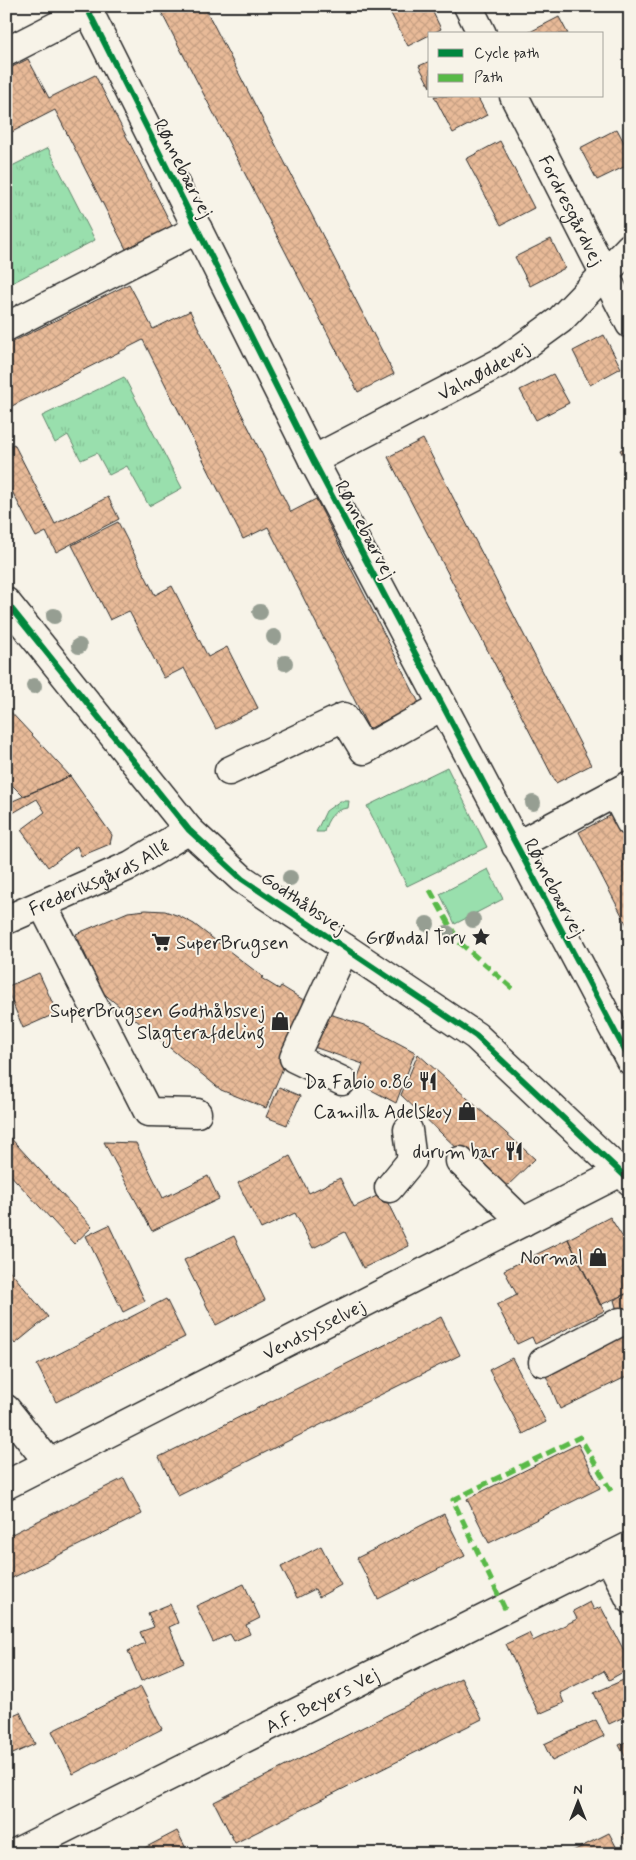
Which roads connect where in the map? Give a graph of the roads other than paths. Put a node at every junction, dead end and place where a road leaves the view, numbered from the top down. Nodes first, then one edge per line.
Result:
1 (468, 6) edge
2 (87, 8) edge
3 (481, 32) edge
4 (6, 52) edge
5 (515, 98) edge
6 (198, 229) junction
7 (630, 247) edge
8 (604, 274) junction
9 (630, 324) edge
10 (6, 327) edge
11 (313, 460) junction
12 (6, 602) edge
13 (442, 706) junction
14 (229, 772) dead end
15 (622, 789) edge
16 (630, 822) edge
17 (189, 830) junction
18 (516, 846) junction
19 (42, 904) junction
20 (6, 920) edge
21 (346, 948) junction
22 (630, 1060) edge
23 (342, 1081) dead end
24 (197, 1114) dead end
25 (408, 1130) dead end
26 (460, 1161) dead end
27 (627, 1169) edge
28 (389, 1188) dead end
29 (523, 1222) junction
30 (620, 1322) dead end
31 (543, 1362) dead end
32 (6, 1409) edge
33 (49, 1463) junction
34 (6, 1485) edge
35 (620, 1551) edge
36 (630, 1599) edge
37 (13, 1854) edge

1 - 3 street
2 - 4 street
2 - 6 street, Rønnebærvej
5 - 8 street, Fordresgårdvej
6 - 10 street
6 - 11 street, Rønnebærvej
7 - 8 street, Valnøddevej
8 - 9 street, Fordresgårdvej
8 - 11 street, Valnøddevej
11 - 13 street, Rønnebærvej
12 - 17 street, Godthåbsvej
13 - 14 street
13 - 18 street, Rønnebærvej
15 - 16 street
15 - 18 street
17 - 19 street, Frederiksgårds Allé
17 - 21 street, Godthåbsvej
18 - 22 street, Rønnebærvej
19 - 20 street, Frederiksgårds Allé
19 - 24 street
21 - 23 street
21 - 27 street, Godthåbsvej
25 - 28 street
26 - 29 street
27 - 29 street, Vendsysselvej
29 - 33 street, Vendsysselvej
30 - 31 street
32 - 33 street
33 - 34 street, Vendsysselvej
35 - 36 street
35 - 37 street, A.F. Beyers Vej

